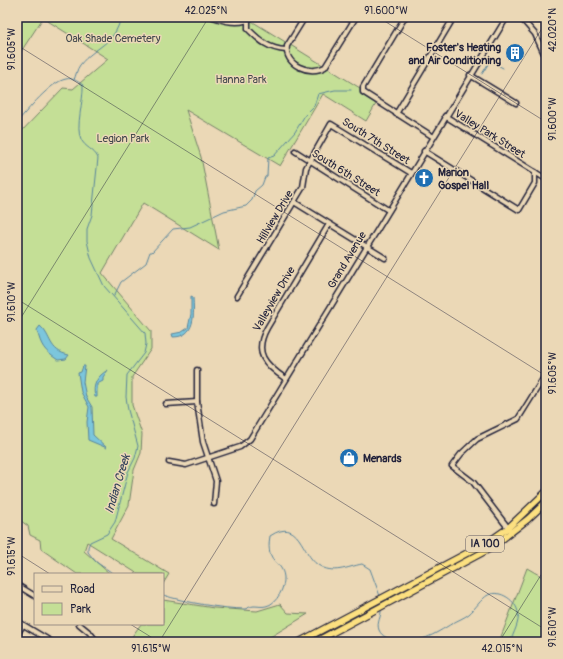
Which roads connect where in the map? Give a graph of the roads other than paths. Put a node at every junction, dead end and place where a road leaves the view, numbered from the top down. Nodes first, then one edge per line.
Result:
1 (213, 17) edge
2 (305, 17) edge
3 (356, 17) edge
4 (405, 17) edge
5 (454, 17) edge
6 (507, 17) edge
7 (520, 17) edge
8 (250, 19) edge
9 (286, 50) junction
10 (546, 58) edge
11 (470, 75) junction
12 (516, 103) dead end
13 (396, 114) junction
14 (445, 116) junction
15 (331, 124) joint
16 (432, 136) junction
17 (295, 151) dead end
18 (424, 151) junction
19 (310, 160) junction
20 (535, 172) junction
21 (411, 173) junction
22 (546, 179) edge
23 (294, 202) junction
24 (388, 210) junction
25 (329, 224) junction
26 (366, 246) junction
27 (386, 258) dead end
28 (237, 296) dead end
29 (197, 370) dead end
30 (546, 374) edge
31 (286, 379) junction
32 (197, 402) junction
33 (166, 404) dead end
34 (208, 458) junction
35 (170, 462) dead end
36 (546, 492) edge
37 (546, 502) edge
38 (214, 504) dead end
39 (510, 530) junction
40 (17, 584) edge
41 (34, 595) edge
42 (17, 620) edge
43 (23, 624) junction
44 (80, 625) edge
45 (17, 635) edge
46 (52, 642) edge
47 (98, 642) edge
48 (300, 642) edge
49 (315, 642) edge

1 - 8 street
2 - 9 street
3 - 9 street
4 - 13 street
5 - 13 street
6 - 11 street, Grand Avenue
7 - 10 street
8 - 9 street
11 - 12 street
11 - 14 street, Grand Avenue
13 - 16 street
14 - 16 street, Grand Avenue
14 - 20 street, Valley Park Street
15 - 19 street, Hillview Drive
15 - 21 street, South 7th Street
16 - 18 street, Grand Avenue
17 - 19 street, South 6th Street
18 - 20 street
18 - 21 street, Grand Avenue
19 - 23 street, Hillview Drive
19 - 24 street, South 6th Street
20 - 22 street, Valley Park Street
21 - 24 street, Grand Avenue
23 - 25 street
23 - 28 street, Hillview Drive
24 - 26 street, Grand Avenue
25 - 26 street
25 - 31 street, Valleyview Drive
26 - 27 street
26 - 31 street, Grand Avenue
29 - 32 street
30 - 39 street
31 - 34 street, Grand Avenue
32 - 33 street
32 - 34 street
34 - 35 street, Grand Avenue
34 - 38 street
36 - 39 highway, IA 100
37 - 39 highway, IA 100
39 - 48 highway, IA 100
39 - 49 highway, IA 100
40 - 41 street
42 - 43 street
43 - 45 street
43 - 46 street
44 - 47 street

